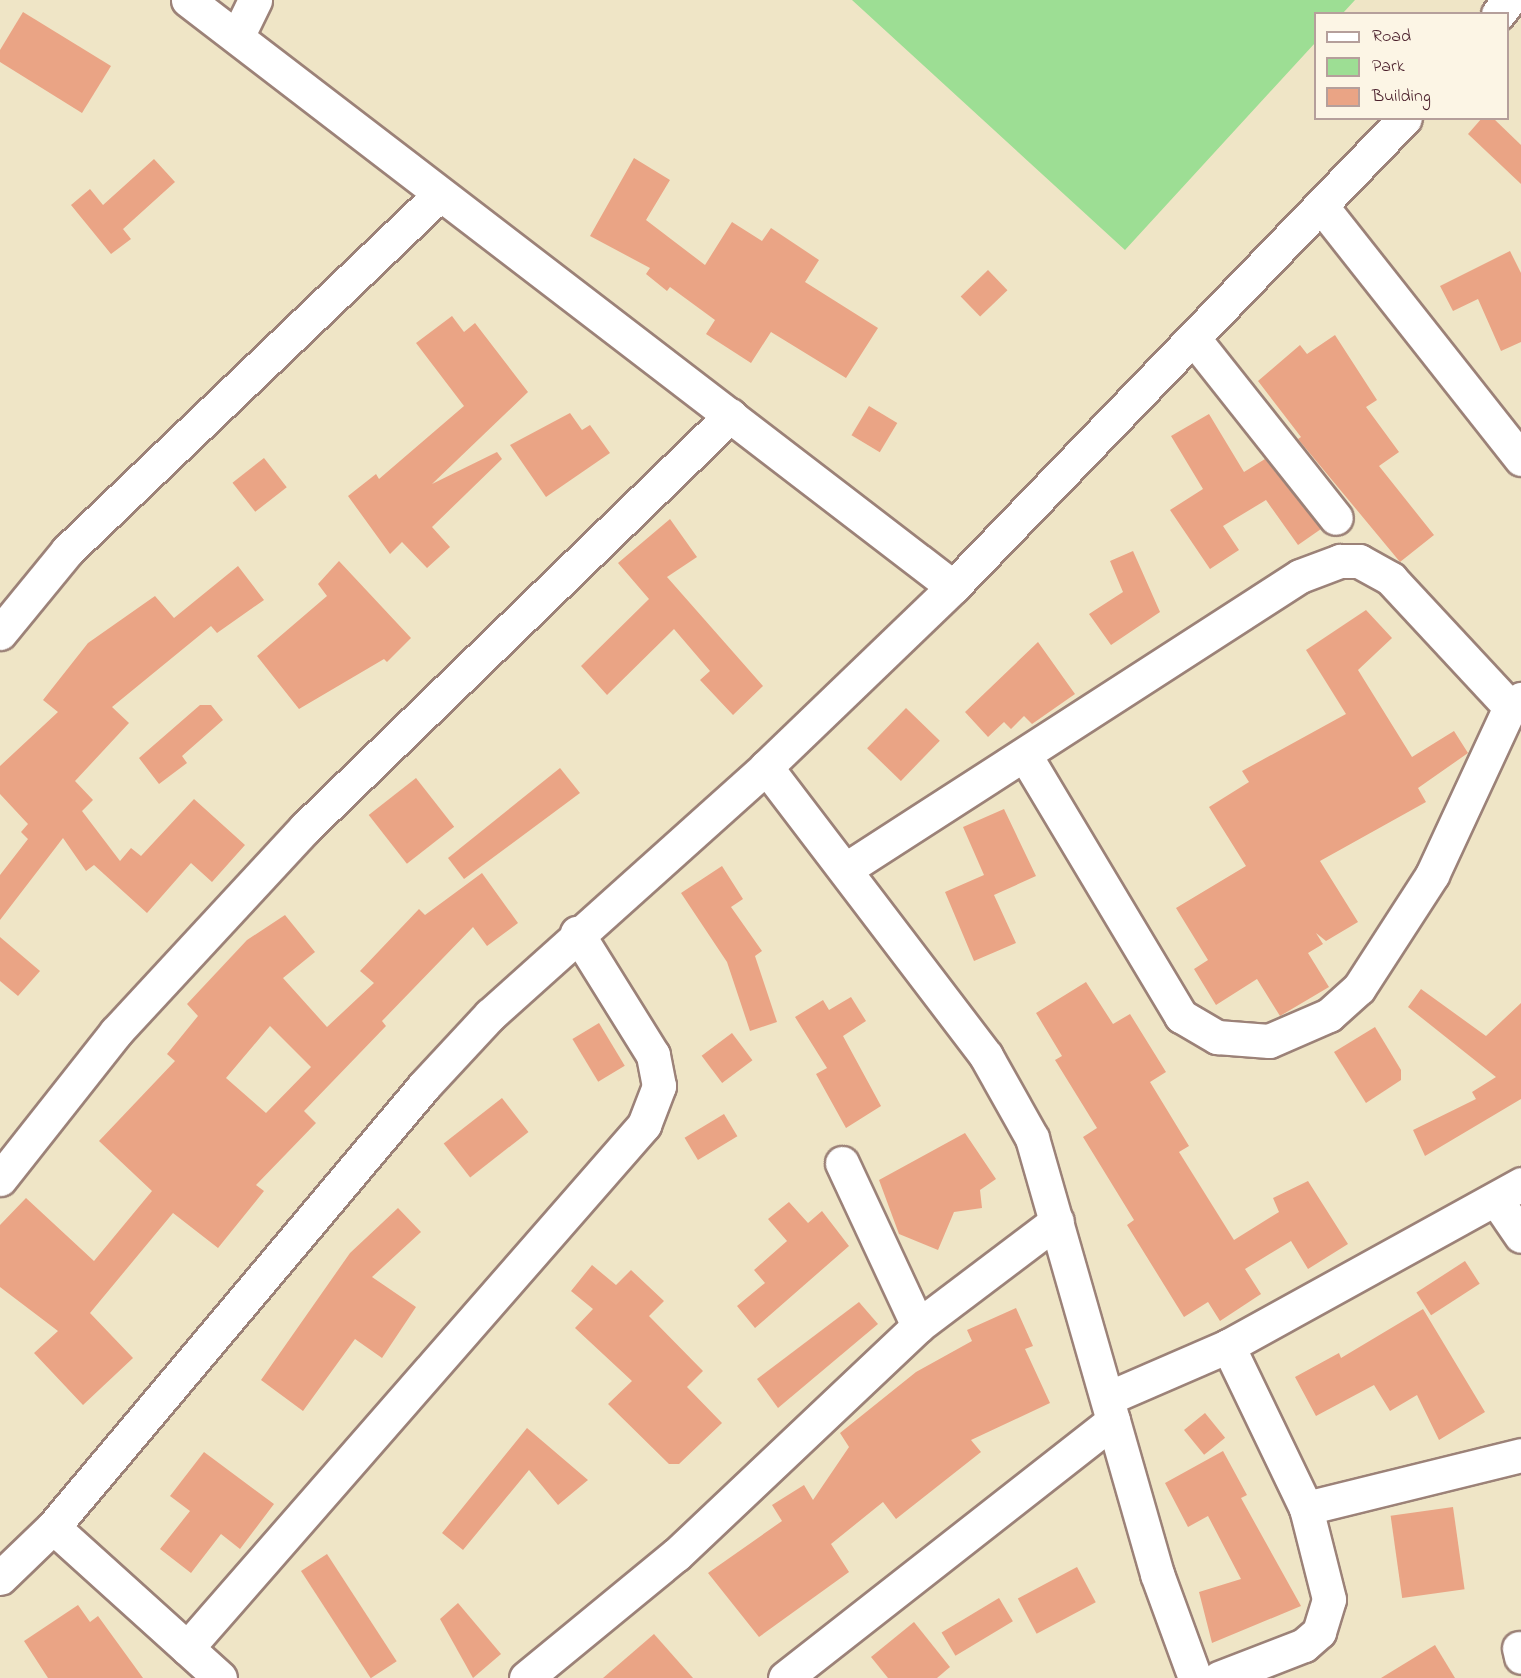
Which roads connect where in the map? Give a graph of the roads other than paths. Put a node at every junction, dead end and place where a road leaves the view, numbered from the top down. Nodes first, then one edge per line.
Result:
1 (188, 0) edge
2 (255, 0) edge
3 (1509, 0) edge
4 (1500, 12) edge
5 (238, 35) junction
6 (1403, 120) edge
7 (438, 197) junction
8 (1322, 207) junction
9 (1194, 339) junction
10 (731, 415) junction
11 (1521, 459) edge
12 (1336, 518) dead end
13 (953, 587) junction
14 (0, 633) edge
15 (1516, 703) edge
16 (1026, 757) junction
17 (766, 767) junction
18 (846, 869) junction
19 (577, 933) junction
20 (842, 1163) dead end
21 (0, 1179) edge
22 (1509, 1193) edge
23 (1057, 1221) junction
24 (1521, 1236) edge
25 (918, 1326) junction
26 (1228, 1346) junction
27 (1111, 1410) junction
28 (1521, 1455) edge
29 (1306, 1508) junction
30 (52, 1527) junction
31 (0, 1578) edge
32 (187, 1648) junction
33 (220, 1678) edge
34 (526, 1678) edge
35 (785, 1678) edge
36 (1195, 1678) edge
37 (1219, 1678) edge

1 - 5 street
2 - 5 street
3 - 4 street
5 - 7 street
6 - 8 street
7 - 10 street
7 - 14 street
8 - 9 street
8 - 11 street
9 - 12 street
9 - 13 street
10 - 13 street
10 - 21 street
13 - 17 street
15 - 16 street
15 - 16 street
16 - 18 street
17 - 18 street
17 - 19 street
18 - 23 street
19 - 30 street
19 - 32 street
20 - 25 street
22 - 24 street
22 - 26 street
23 - 25 street
23 - 27 street
25 - 34 street
26 - 27 street
26 - 29 street
27 - 35 street
27 - 36 street
28 - 29 street
29 - 37 street
30 - 31 street
30 - 32 street
32 - 33 street

